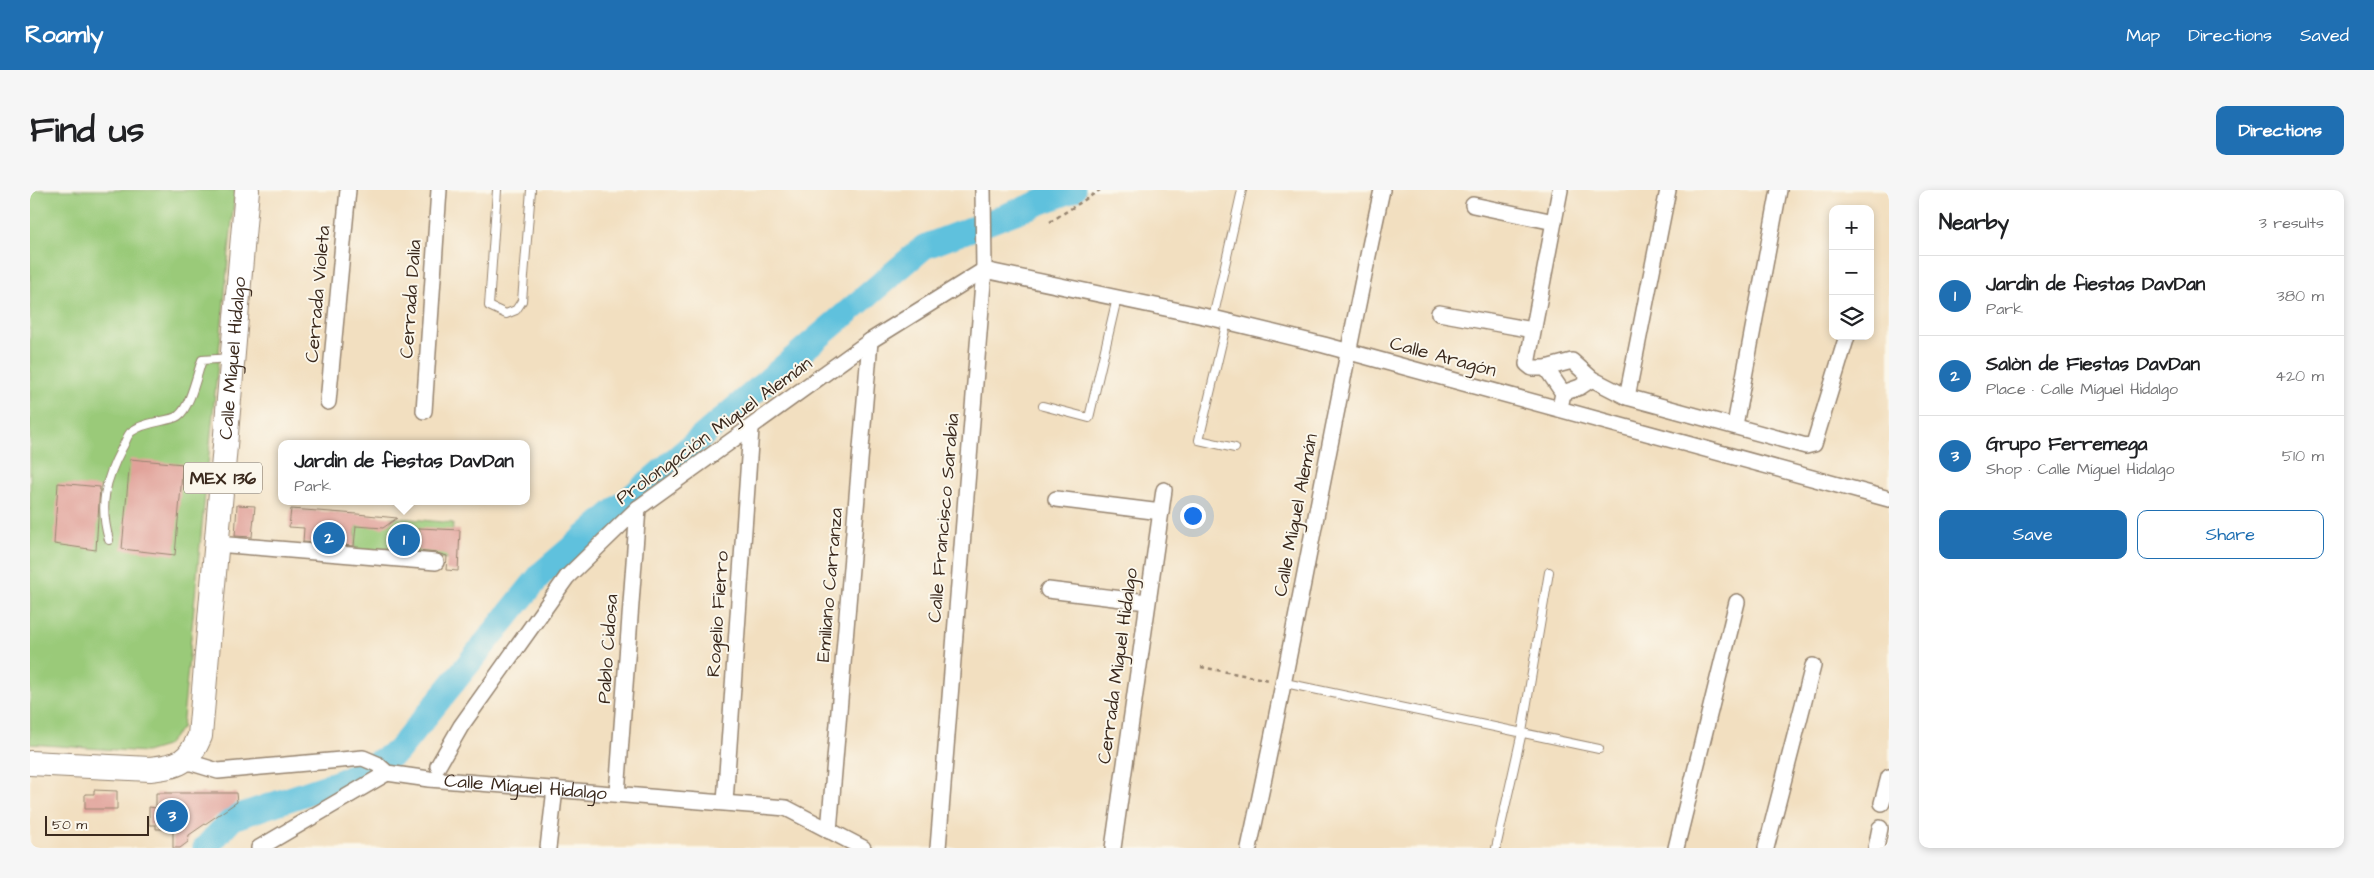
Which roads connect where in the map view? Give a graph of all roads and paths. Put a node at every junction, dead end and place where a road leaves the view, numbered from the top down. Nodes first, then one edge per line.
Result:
1 (247, 190) edge
2 (348, 190) edge
3 (439, 190) edge
4 (497, 190) edge
5 (531, 190) edge
6 (983, 190) edge
7 (1100, 190) edge
8 (1242, 190) edge
9 (1382, 190) edge
10 (1560, 190) edge
11 (1668, 190) edge
12 (1780, 190) edge
13 (1473, 204) dead end
14 (1050, 222) dead end
15 (1554, 222) junction
16 (983, 262) junction
17 (1117, 298) junction
18 (1439, 313) dead end
19 (1220, 319) junction
20 (1532, 330) junction
21 (1846, 340) edge
22 (870, 341) junction
23 (1346, 352) junction
24 (233, 358) junction
25 (1546, 368) junction
26 (1592, 379) junction
27 (1563, 393) junction
28 (1627, 397) junction
29 (328, 402) dead end
30 (1043, 406) dead end
31 (1560, 408) junction
32 (424, 410) dead end
33 (1735, 425) junction
34 (751, 429) junction
35 (1235, 448) dead end
36 (1164, 490) dead end
37 (1056, 499) dead end
38 (1889, 499) edge
39 (638, 508) junction
40 (1161, 512) junction
41 (109, 540) dead end
42 (217, 544) junction
43 (436, 562) dead end
44 (1549, 572) dead end
45 (1048, 590) dead end
46 (1147, 602) junction
47 (1737, 602) dead end
48 (1813, 666) dead end
49 (1201, 667) dead end
50 (1285, 683) junction
51 (1522, 732) junction
52 (1599, 749) dead end
53 (185, 761) junction
54 (30, 763) edge
55 (378, 766) junction
56 (438, 766) dead end
57 (1889, 777) edge
58 (555, 789) junction
59 (617, 794) junction
60 (725, 802) junction
61 (1882, 803) dead end
62 (1880, 828) dead end
63 (829, 831) junction
64 (259, 848) edge
65 (548, 848) edge
66 (863, 848) edge
67 (938, 848) edge
68 (1113, 848) edge
69 (1249, 848) edge
70 (1496, 848) edge
71 (1676, 848) edge
72 (1766, 848) edge
73 (1876, 848) edge

1 - 24 main road, Calle Míguel Hidalgo / MEX 136
2 - 29 street, Cerrada Violeta
3 - 32 street, Cerrada Dalia
4 - 5 lane
6 - 16 street, Calle Francisco Sarabia
7 - 14 path
8 - 19 lane
9 - 23 street, Calle Miguel Alemán
10 - 15 street
11 - 28 street
12 - 33 street
13 - 15 street
15 - 20 street
16 - 17 street, Calle Aragón
16 - 22 street, Prolongación Miguel Alemán
16 - 67 street, Calle Francisco Sarabia
17 - 19 street, Calle Aragón
17 - 30 lane
18 - 20 street
19 - 23 street, Calle Aragón
19 - 35 lane
20 - 25 street
21 - 33 street
22 - 34 street, Prolongación Miguel Alemán
22 - 63 street, Emiliano Carranza
23 - 31 street, Calle Aragón
23 - 50 street, Calle Miguel Alemán
24 - 41 lane
24 - 42 main road, Calle Míguel Hidalgo / MEX 136
25 - 26 street
25 - 27 street
26 - 27 street
26 - 28 street
27 - 31 street
28 - 33 street
31 - 38 street, Calle Aragón
34 - 39 street, Prolongación Miguel Alemán
34 - 60 street, Rogelio Fierro
36 - 40 street, Cerrada Miguel Hidalgo
37 - 40 street
39 - 56 street, Prolongación Miguel Alemán
39 - 59 street, Pablo Cidosa
40 - 46 street, Cerrada Miguel Hidalgo
42 - 43 street
42 - 53 main road, Calle Míguel Hidalgo / MEX 136
44 - 51 lane
45 - 46 street
46 - 68 street, Cerrada Miguel Hidalgo
47 - 71 street
48 - 72 street
49 - 50 path
50 - 51 lane
50 - 69 street, Calle Miguel Alemán
51 - 52 lane
51 - 70 lane
53 - 54 main road
53 - 55 street, Calle Míguel Hidalgo
55 - 58 street, Calle Míguel Hidalgo
55 - 64 street
57 - 61 street
58 - 59 street, Calle Míguel Hidalgo
58 - 65 street
59 - 60 street, Calle Míguel Hidalgo
60 - 63 street, Calle Míguel Hidalgo
62 - 73 street
63 - 66 street, Calle Míguel Hidalgo

